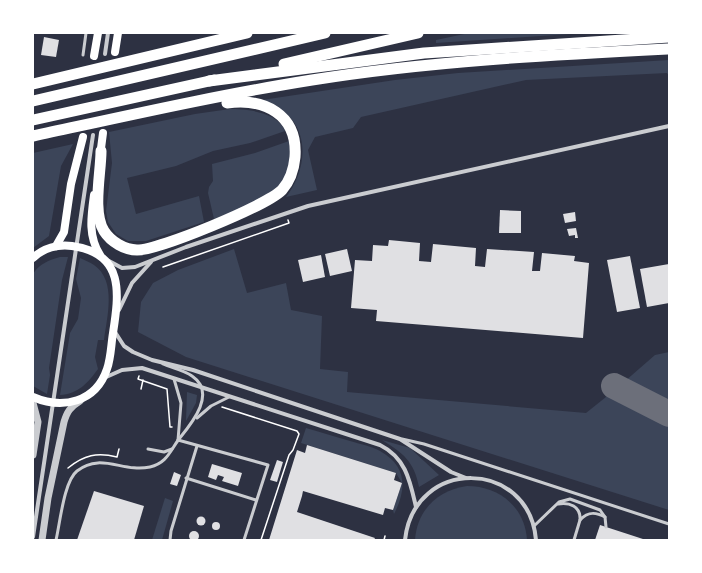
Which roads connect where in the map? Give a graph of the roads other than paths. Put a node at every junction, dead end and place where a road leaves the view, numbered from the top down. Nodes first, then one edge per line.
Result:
1 (86, 33) edge
2 (98, 33) edge
3 (118, 33) edge
4 (224, 33) edge
5 (247, 33) edge
6 (325, 33) edge
7 (418, 33) edge
8 (108, 34) edge
9 (669, 37) edge
10 (669, 49) edge
11 (115, 52) dead end
12 (164, 53) junction
13 (105, 54) dead end
14 (83, 55) dead end
15 (94, 56) dead end
16 (78, 74) junction
17 (33, 79) edge
18 (209, 81) junction
19 (33, 84) edge
20 (33, 101) edge
21 (137, 114) junction
22 (33, 120) edge
23 (669, 126) edge
24 (103, 133) dead end
25 (93, 135) dead end
26 (33, 136) edge
27 (83, 137) dead end
28 (101, 151) junction
29 (60, 245) junction
30 (33, 258) edge
31 (101, 258) junction
32 (154, 259) junction
33 (116, 317) junction
34 (114, 330) junction
35 (152, 360) junction
36 (103, 378) junction
37 (174, 379) junction
38 (201, 387) junction
39 (33, 397) edge
40 (229, 397) junction
41 (83, 399) junction
42 (37, 402) edge
43 (195, 419) junction
44 (400, 439) junction
45 (178, 440) junction
46 (197, 446) junction
47 (173, 448) junction
48 (148, 449) dead end
49 (33, 455) edge
50 (186, 478) junction
51 (466, 478) junction
52 (256, 500) junction
53 (556, 505) junction
54 (416, 507) junction
55 (605, 517) junction
56 (580, 520) junction
57 (669, 524) edge
58 (534, 526) junction
59 (606, 527) dead end
60 (33, 537) edge
61 (42, 540) edge
62 (56, 540) edge
63 (170, 540) edge
64 (244, 540) edge
65 (405, 540) edge
66 (536, 540) edge
67 (574, 540) edge

1 - 14 lane
2 - 15 main road
3 - 11 main road
4 - 12 highway
5 - 12 highway
6 - 20 highway
7 - 18 highway
8 - 13 street
9 - 18 highway
10 - 21 highway
12 - 16 highway
16 - 17 highway
16 - 19 highway
18 - 22 highway
21 - 26 highway
21 - 28 highway
23 - 32 street
24 - 28 main road
25 - 60 street
27 - 29 main road
28 - 31 main road
29 - 30 main road
29 - 31 main road
31 - 32 street
31 - 33 main road
32 - 33 street
33 - 34 main road
34 - 35 street
34 - 36 main road
35 - 38 lane
35 - 44 street
36 - 37 street
36 - 41 main road
37 - 38 street
37 - 45 lane
38 - 40 street
38 - 43 lane
39 - 42 main road
40 - 43 lane
40 - 54 street
41 - 42 main road
41 - 61 street
42 - 49 street
43 - 45 lane
44 - 51 street
44 - 57 lane
45 - 46 lane
45 - 47 lane
46 - 50 lane
46 - 52 lane
47 - 48 lane
47 - 62 lane
50 - 52 lane
50 - 63 lane
51 - 54 street
51 - 58 street
52 - 64 lane
53 - 55 lane
53 - 56 lane
53 - 58 lane
54 - 65 street
55 - 56 lane
55 - 59 lane
56 - 67 lane
58 - 66 street

